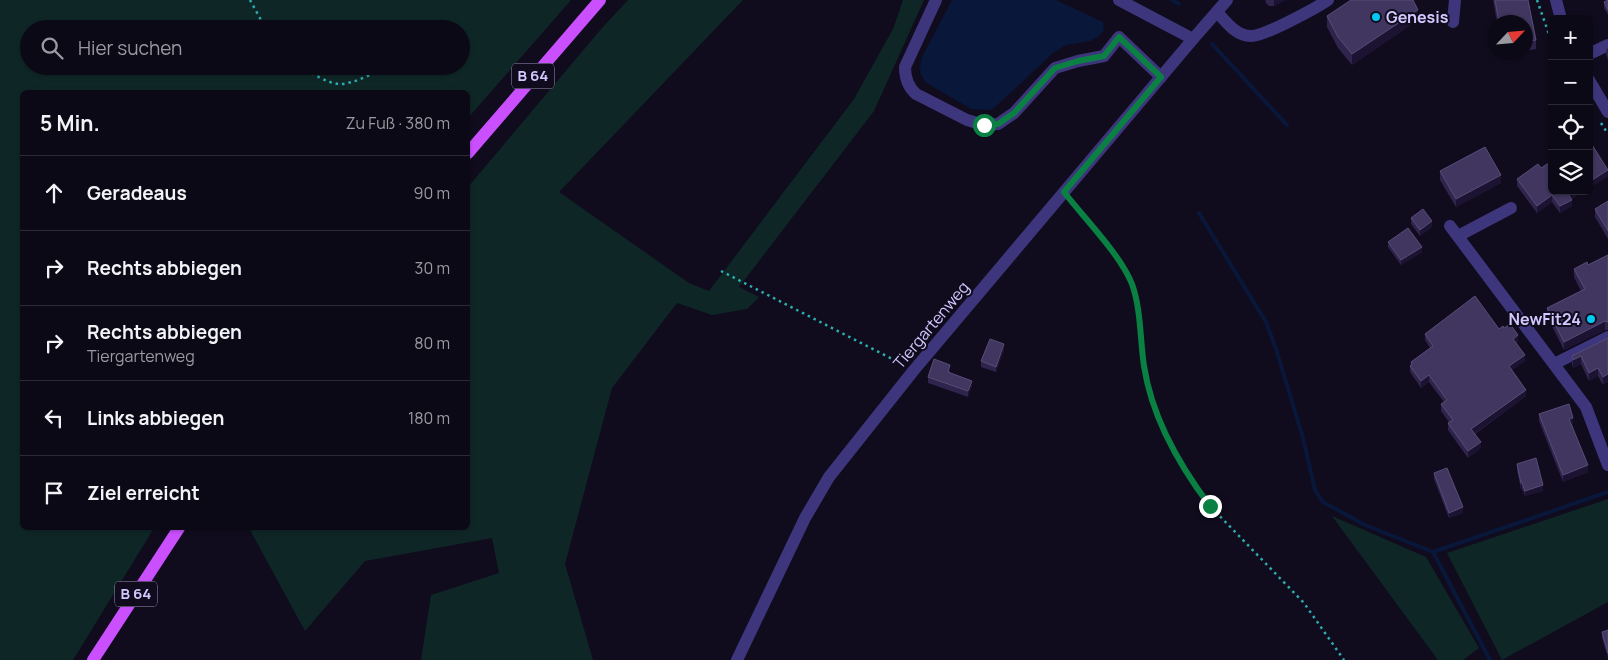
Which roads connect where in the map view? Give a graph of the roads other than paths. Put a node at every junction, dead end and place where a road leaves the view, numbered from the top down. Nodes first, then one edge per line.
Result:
1 (600, 0) edge
2 (936, 0) edge
3 (1119, 0) edge
4 (1227, 0) edge
5 (1328, 0) edge
6 (1455, 0) edge
7 (1556, 0) edge
8 (1216, 12) junction
9 (1560, 15) edge
10 (1453, 22) dead end
11 (1193, 39) junction
12 (1608, 44) edge
13 (1593, 52) edge
14 (1161, 77) junction
15 (1593, 87) edge
16 (1608, 112) edge
17 (470, 151) edge
18 (1511, 208) dead end
19 (1608, 337) edge
20 (1554, 364) junction
21 (1608, 465) edge
22 (178, 530) edge
23 (93, 660) edge
24 (737, 660) edge

1 - 17 main road, B 64
2 - 14 street
3 - 11 street
4 - 8 street, Tiergartenweg
5 - 8 street
6 - 10 street
7 - 9 street
8 - 11 street, Tiergartenweg
11 - 14 street, Tiergartenweg
12 - 13 street
14 - 24 street, Tiergartenweg
15 - 16 street
18 - 20 street
19 - 20 street
20 - 21 street
22 - 23 main road, B 64

